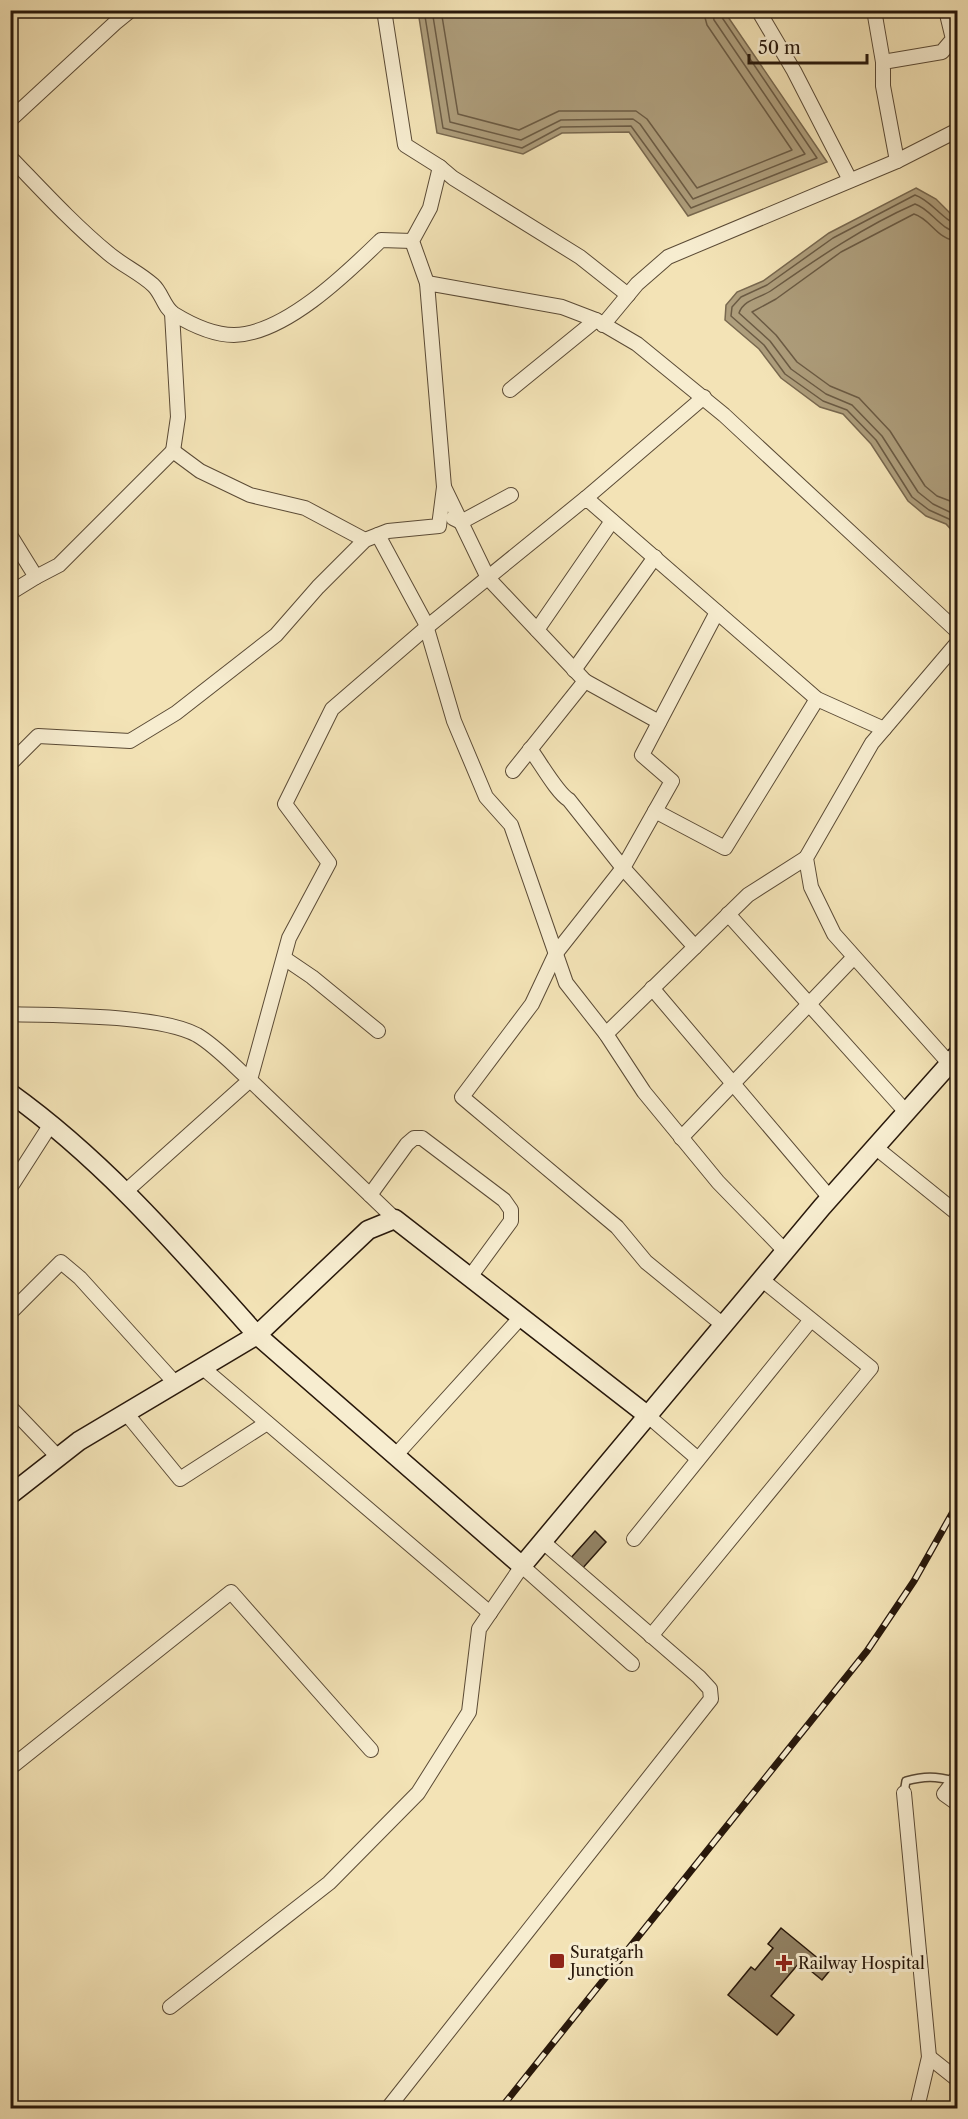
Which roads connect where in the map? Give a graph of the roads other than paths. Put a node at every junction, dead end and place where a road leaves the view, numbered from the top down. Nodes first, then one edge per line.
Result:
1 (131, 10) edge
2 (384, 10) edge
3 (758, 10) edge
4 (874, 10) edge
5 (946, 10) edge
6 (883, 62) junction
7 (10, 120) edge
8 (957, 130) edge
9 (10, 157) edge
10 (897, 161) junction
11 (440, 167) junction
12 (850, 180) junction
13 (412, 241) junction
14 (427, 283) junction
15 (628, 295) junction
16 (172, 313) junction
17 (600, 323) junction
18 (510, 390) dead end
19 (704, 397) junction
20 (172, 451) junction
21 (444, 487) junction
22 (511, 495) dead end
23 (586, 498) junction
24 (441, 512) junction
25 (612, 521) junction
26 (461, 522) junction
27 (10, 535) edge
28 (371, 537) junction
29 (655, 557) junction
30 (36, 577) junction
31 (488, 578) junction
32 (10, 593) edge
33 (717, 612) junction
34 (427, 627) junction
35 (537, 630) junction
36 (957, 632) edge
37 (957, 642) edge
38 (574, 670) junction
39 (585, 681) junction
40 (818, 699) junction
41 (659, 722) junction
42 (884, 729) junction
43 (530, 749) junction
44 (11, 762) edge
45 (513, 771) dead end
46 (655, 811) junction
47 (806, 858) junction
48 (623, 868) junction
49 (728, 914) junction
50 (694, 947) junction
51 (556, 953) junction
52 (854, 957) junction
53 (284, 958) junction
54 (652, 988) junction
55 (809, 1004) junction
56 (10, 1014) edge
57 (378, 1031) dead end
58 (606, 1034) junction
59 (953, 1059) edge
60 (250, 1080) junction
61 (733, 1083) junction
62 (10, 1093) edge
63 (906, 1112) junction
64 (51, 1124) junction
65 (681, 1138) junction
66 (875, 1147) junction
67 (10, 1188) edge
68 (125, 1192) junction
69 (370, 1195) junction
70 (830, 1198) junction
71 (957, 1214) edge
72 (395, 1219) junction
73 (785, 1251) junction
74 (470, 1277) junction
75 (761, 1280) junction
76 (10, 1313) edge
77 (521, 1317) junction
78 (810, 1321) junction
79 (722, 1324) junction
80 (257, 1335) junction
81 (203, 1368) junction
82 (176, 1384) junction
83 (10, 1407) edge
84 (126, 1413) junction
85 (647, 1414) junction
86 (267, 1423) junction
87 (395, 1456) junction
88 (58, 1457) junction
89 (699, 1459) junction
90 (10, 1495) edge
91 (634, 1539) dead end
92 (542, 1541) junction
93 (522, 1566) junction
94 (490, 1613) junction
95 (651, 1636) junction
96 (632, 1664) dead end
97 (371, 1750) dead end
98 (10, 1768) edge
99 (956, 1778) edge
100 (904, 1793) joint
101 (957, 1803) edge
102 (170, 2007) dead end
103 (929, 2057) junction
104 (957, 2080) edge
105 (388, 2109) edge
106 (917, 2109) edge

1 - 7 street
2 - 11 street
3 - 12 street
4 - 6 street
5 - 6 street
6 - 10 street
8 - 10 street
9 - 16 street
10 - 12 street
11 - 13 street
11 - 15 street
12 - 15 street
13 - 14 street
13 - 16 street
14 - 17 street
14 - 21 street
15 - 17 street
16 - 20 street
17 - 18 street
17 - 19 street
19 - 23 street
19 - 36 street
20 - 28 street
20 - 30 street
21 - 24 street
21 - 26 street
22 - 26 street
23 - 25 street
23 - 31 street
24 - 26 street
24 - 28 street
25 - 29 street
25 - 35 street
26 - 31 street
27 - 30 street
28 - 34 street
28 - 44 street
29 - 33 street
29 - 38 street
30 - 32 street
31 - 34 street
31 - 35 street
33 - 40 street
33 - 41 street
34 - 51 street
34 - 53 street
35 - 38 street
37 - 42 street
38 - 39 street
39 - 41 street
39 - 43 street
40 - 42 street
40 - 46 street
41 - 46 street
42 - 47 street
43 - 45 street
43 - 48 street
46 - 48 street
47 - 49 street
47 - 52 street
48 - 50 street
48 - 51 street
49 - 50 street
49 - 55 street
50 - 54 street
51 - 58 street
51 - 79 street
52 - 55 street
52 - 59 street
53 - 57 street
53 - 60 street
54 - 58 street
54 - 61 street
55 - 61 street
55 - 63 street
56 - 60 street
58 - 65 street
59 - 63 street
60 - 68 street
60 - 69 street
61 - 65 street
61 - 70 street
62 - 64 street
63 - 66 street
64 - 67 street
64 - 68 street
65 - 73 street
66 - 70 street
66 - 71 street
68 - 80 street
69 - 72 street
69 - 74 street
70 - 73 street
72 - 74 street
72 - 80 street
73 - 75 street
74 - 77 street
75 - 78 street
75 - 79 street
76 - 82 street
77 - 85 street
77 - 87 street
78 - 89 street
78 - 95 street
79 - 85 street
80 - 81 street
80 - 87 street
81 - 82 street
81 - 86 street
82 - 84 street
83 - 88 street
84 - 86 street
84 - 88 street
85 - 89 street
85 - 92 street
86 - 94 street
87 - 93 street
88 - 90 street
89 - 91 street
92 - 93 street
92 - 95 street
93 - 94 street
93 - 96 street
94 - 102 street
95 - 105 street
97 - 98 street
99 - 100 lane
99 - 101 street
100 - 103 street
103 - 104 street
103 - 106 street

